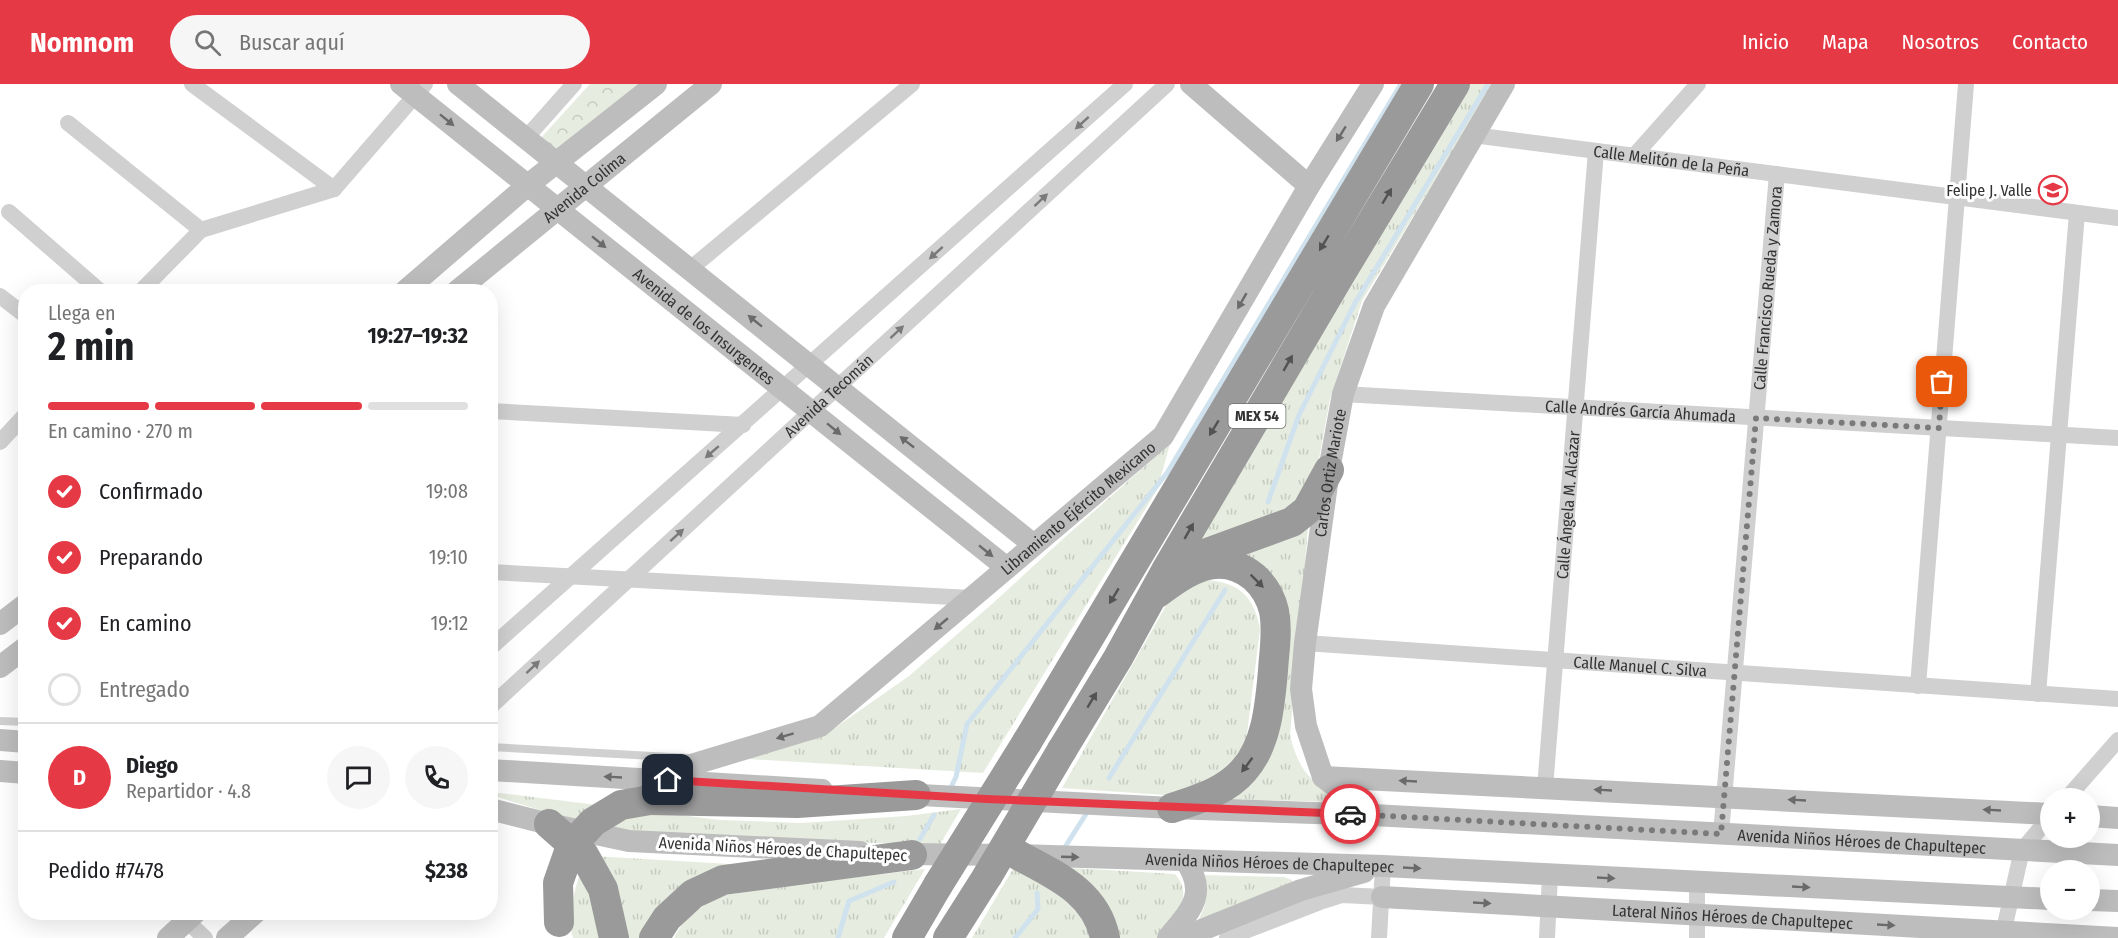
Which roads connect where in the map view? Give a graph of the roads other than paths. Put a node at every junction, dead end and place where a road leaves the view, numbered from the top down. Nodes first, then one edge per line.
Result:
1 (192, 84) edge
2 (458, 84) edge
3 (574, 84) edge
4 (656, 84) edge
5 (711, 84) edge
6 (912, 84) edge
7 (1125, 84) edge
8 (1167, 84) edge
9 (1191, 84) edge
10 (1372, 84) edge
11 (1419, 84) edge
12 (1455, 84) edge
13 (1504, 84) edge
14 (1698, 84) edge
15 (1966, 84) edge
16 (414, 88) edge
17 (68, 123) dead end
18 (1473, 135) junction
19 (526, 138) junction
20 (1596, 151) junction
21 (1634, 156) junction
22 (557, 164) junction
23 (1776, 174) junction
24 (528, 185) junction
25 (585, 185) junction
26 (1309, 186) junction
27 (334, 189) junction
28 (1957, 197) junction
29 (557, 208) junction
30 (9, 212) dead end
31 (2077, 213) junction
32 (2118, 218) edge
33 (201, 230) junction
34 (690, 269) junction
35 (92, 284) edge
36 (148, 284) edge
37 (413, 284) edge
38 (465, 284) edge
39 (0, 296) edge
40 (18, 310) edge
41 (810, 365) junction
42 (837, 386) junction
43 (783, 389) junction
44 (1342, 394) junction
45 (1576, 407) junction
46 (498, 411) edge
47 (812, 411) junction
48 (1756, 418) junction
49 (18, 423) edge
50 (743, 425) junction
51 (1939, 428) junction
52 (2059, 435) junction
53 (2118, 438) edge
54 (0, 442) edge
55 (942, 469) junction
56 (1329, 470) junction
57 (915, 493) junction
58 (1034, 544) junction
59 (1168, 567) junction
60 (1007, 568) junction
61 (498, 572) edge
62 (570, 576) junction
63 (629, 579) junction
64 (1151, 597) junction
65 (971, 598) junction
66 (18, 610) edge
67 (0, 624) edge
68 (498, 641) edge
69 (1305, 643) junction
70 (18, 653) edge
71 (1555, 660) junction
72 (0, 667) edge
73 (1735, 673) junction
74 (1918, 686) junction
75 (2038, 694) junction
76 (2118, 699) edge
77 (498, 700) edge
78 (18, 726) edge
79 (0, 735) edge
80 (18, 740) edge
81 (2118, 740) edge
82 (498, 747) edge
83 (710, 759) junction
84 (0, 771) edge
85 (498, 771) edge
86 (18, 772) edge
87 (1323, 777) junction
88 (1545, 788) junction
89 (2076, 788) edge
90 (648, 790) junction
91 (916, 795) joint
92 (1724, 797) junction
93 (1172, 808) junction
94 (498, 810) edge
95 (2040, 814) edge
96 (1373, 815) junction
97 (2100, 817) edge
98 (2118, 818) edge
99 (549, 824) junction
100 (2040, 828) edge
101 (1721, 834) junction
102 (2040, 848) edge
103 (2082, 848) edge
104 (2022, 850) junction
105 (912, 855) junction
106 (1018, 855) junction
107 (2118, 855) edge
108 (1185, 860) junction
109 (1383, 866) junction
110 (1550, 875) junction
111 (1697, 882) junction
112 (1382, 897) junction
113 (2011, 897) junction
114 (2040, 898) edge
115 (2100, 900) edge
116 (2118, 901) edge
117 (1548, 907) junction
118 (1697, 914) junction
119 (188, 920) edge
120 (193, 920) edge
121 (247, 920) edge
122 (561, 930) edge
123 (1234, 931) edge
124 (2003, 935) edge
125 (168, 938) edge
126 (205, 938) edge
127 (227, 938) edge
128 (614, 938) edge
129 (654, 938) edge
130 (907, 938) edge
131 (948, 938) edge
132 (1105, 938) edge
133 (1168, 938) edge
134 (1182, 938) edge
135 (1379, 938) edge
136 (1547, 938) edge
137 (1697, 938) edge
138 (2118, 938) edge

1 - 27 street
2 - 19 street
3 - 19 street
4 - 22 street
5 - 25 street, Avenida Colima
6 - 34 street
7 -> 41 street, Avenida Tecomán
42 -> 8 street, Avenida Tecomán
9 - 26 street
10 -> 26 street, Libramiento Ejército Mexicano
11 -> 130 highway, MEX 54, bridge
59 -> 12 highway, MEX 54
13 - 18 street
14 - 21 street
15 - 28 street
16 -> 24 street, Avenida de los Insurgentes
16 - 27 street
17 - 33 street
18 - 20 street, Calle Melitón de la Peña
18 - 44 street, Carlos Ortiz Mariote
19 - 22 street
20 - 21 street, Calle Melitón de la Peña
20 - 45 street, Calle Ángela M. Alcázar
21 - 23 street, Calle Melitón de la Peña
22 - 24 street
22 - 25 street
23 - 28 street, Calle Melitón de la Peña
23 - 48 street, Calle Francisco Rueda y Zamora
24 - 29 street, Avenida de los Insurgentes
24 - 37 street
25 - 29 street, Avenida Colima
25 - 34 street
26 -> 58 street, Libramiento Ejército Mexicano
27 - 33 street
28 - 31 street, Calle Melitón de la Peña
28 - 51 street
29 - 38 street, Avenida Colima
29 -> 43 street, Avenida de los Insurgentes
30 - 35 street
31 - 32 street, Calle Melitón de la Peña
31 - 52 street
33 - 36 street
41 -> 34 street
39 - 40 street
41 - 42 street
41 - 43 street, Avenida Tecomán
42 - 47 street, Avenida Tecomán
55 -> 42 street
43 - 47 street, Avenida de los Insurgentes
43 - 50 street, Avenida Tecomán
44 - 45 street, Calle Andrés García Ahumada
44 - 56 street, Carlos Ortiz Mariote
45 - 48 street, Calle Andrés García Ahumada
45 - 71 street, Calle Ángela M. Alcázar
46 - 50 street
47 -> 57 street, Avenida de los Insurgentes
63 -> 47 street, Avenida Tecomán
48 - 51 street, Calle Andrés García Ahumada
48 - 73 street, Calle Francisco Rueda y Zamora
49 - 54 street
50 -> 62 street, Avenida Tecomán
51 - 52 street, Calle Andrés García Ahumada
51 - 74 street
52 - 53 street, Calle Andrés García Ahumada
52 - 75 street
55 - 57 street
55 - 58 street
56 - 59 highway
56 - 69 street, Carlos Ortiz Mariote
57 -> 60 street, Avenida de los Insurgentes
58 - 60 street, Libramiento Ejército Mexicano
59 - 64 highway, MEX 54
60 - 65 street, Libramiento Ejército Mexicano
61 - 62 street
62 - 63 street
62 - 68 street, Avenida Tecomán
63 - 65 street
77 -> 63 street, Avenida Tecomán
64 -> 93 highway
131 -> 64 highway, MEX 54, bridge
65 -> 83 street, Libramiento Ejército Mexicano
66 - 67 street
69 - 71 street, Calle Manuel C. Silva
69 - 87 street, Carlos Ortiz Mariote
70 - 72 street
71 - 73 street, Calle Manuel C. Silva
71 - 88 street, Calle Ángela M. Alcázar
73 - 74 street, Calle Manuel C. Silva
73 - 92 street, Calle Francisco Rueda y Zamora
74 - 75 street, Calle Manuel C. Silva
75 - 76 street, Calle Manuel C. Silva
78 - 79 lane
79 - 80 street
81 - 89 street
82 - 83 lane
83 - 90 street, Libramiento Ejército Mexicano
84 - 86 street
90 -> 85 street
88 -> 87 street
87 - 96 street
92 -> 88 street
90 - 91 highway
90 - 122 highway, bridge
91 - 93 street, Avenida Niños Héroes de Chapultepec
95 -> 92 street
92 - 101 street, Calle Francisco Rueda y Zamora
93 - 96 street, Avenida Niños Héroes de Chapultepec
94 - 99 street, Avenida Niños Héroes de Chapultepec
96 - 101 street, Avenida Niños Héroes de Chapultepec
97 - 98 street
99 - 105 street, Avenida Niños Héroes de Chapultepec
99 - 128 highway
100 - 104 street
101 - 104 street, Avenida Niños Héroes de Chapultepec
102 - 104 street, Avenida Niños Héroes de Chapultepec
103 - 107 street, Avenida Niños Héroes de Chapultepec
104 - 113 street
105 - 106 street, Avenida Niños Héroes de Chapultepec
105 - 129 highway
106 -> 108 street, Avenida Niños Héroes de Chapultepec
106 - 132 highway
108 - 109 street, Avenida Niños Héroes de Chapultepec
108 - 133 street
109 -> 110 street, Avenida Niños Héroes de Chapultepec
109 - 112 street
109 - 123 street
110 -> 111 street, Avenida Niños Héroes de Chapultepec
110 - 117 street
111 -> 113 street, Avenida Niños Héroes de Chapultepec
111 - 118 street
112 -> 117 street, Lateral Niños Héroes de Chapultepec
112 - 123 street
112 - 135 street
113 - 114 street, Avenida Niños Héroes de Chapultepec
113 - 124 street
115 - 116 street
117 - 118 street, Lateral Niños Héroes de Chapultepec
117 - 136 street
118 -> 124 street, Lateral Niños Héroes de Chapultepec
118 - 137 street
119 - 125 street
120 - 126 street
121 - 127 street
123 - 134 street
124 - 138 street, Lateral Niños Héroes de Chapultepec

